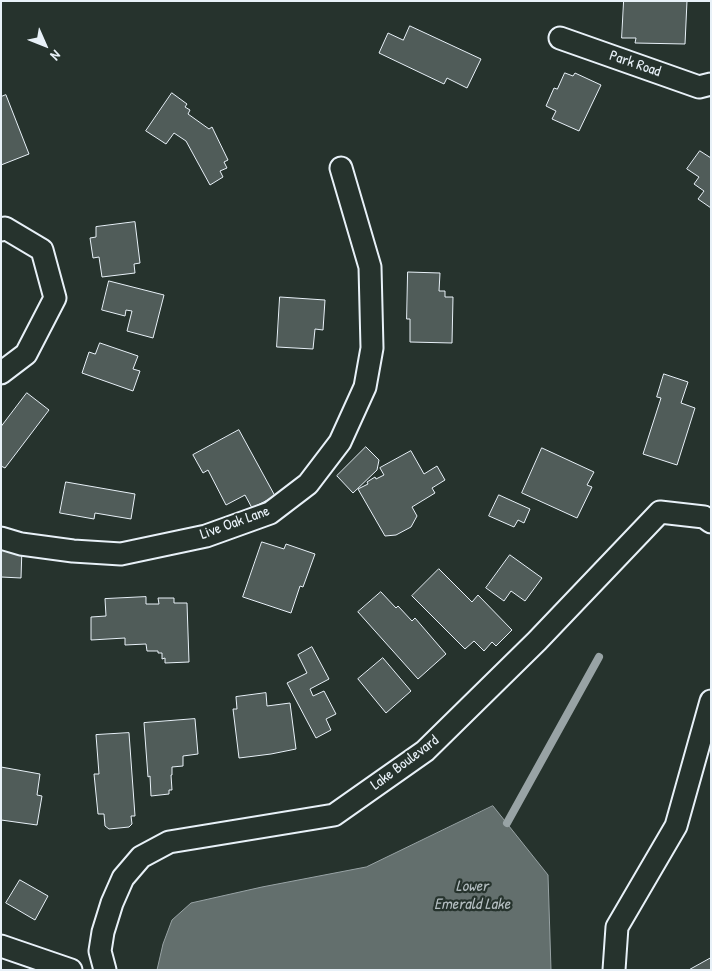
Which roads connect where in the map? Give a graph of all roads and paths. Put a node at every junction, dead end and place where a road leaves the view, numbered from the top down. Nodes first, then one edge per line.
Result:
1 (560, 38) dead end
2 (711, 84) edge
3 (341, 168) dead end
4 (1, 230) edge
5 (1, 373) edge
6 (711, 522) edge
7 (1, 538) edge
8 (711, 701) edge
9 (1, 946) edge
10 (72, 970) edge
11 (105, 970) edge
12 (614, 970) edge

1 - 2 street, Park Road
3 - 7 street, Live Oak Lane
4 - 5 street
6 - 11 street, Lake Boulevard
8 - 12 street
9 - 10 street

